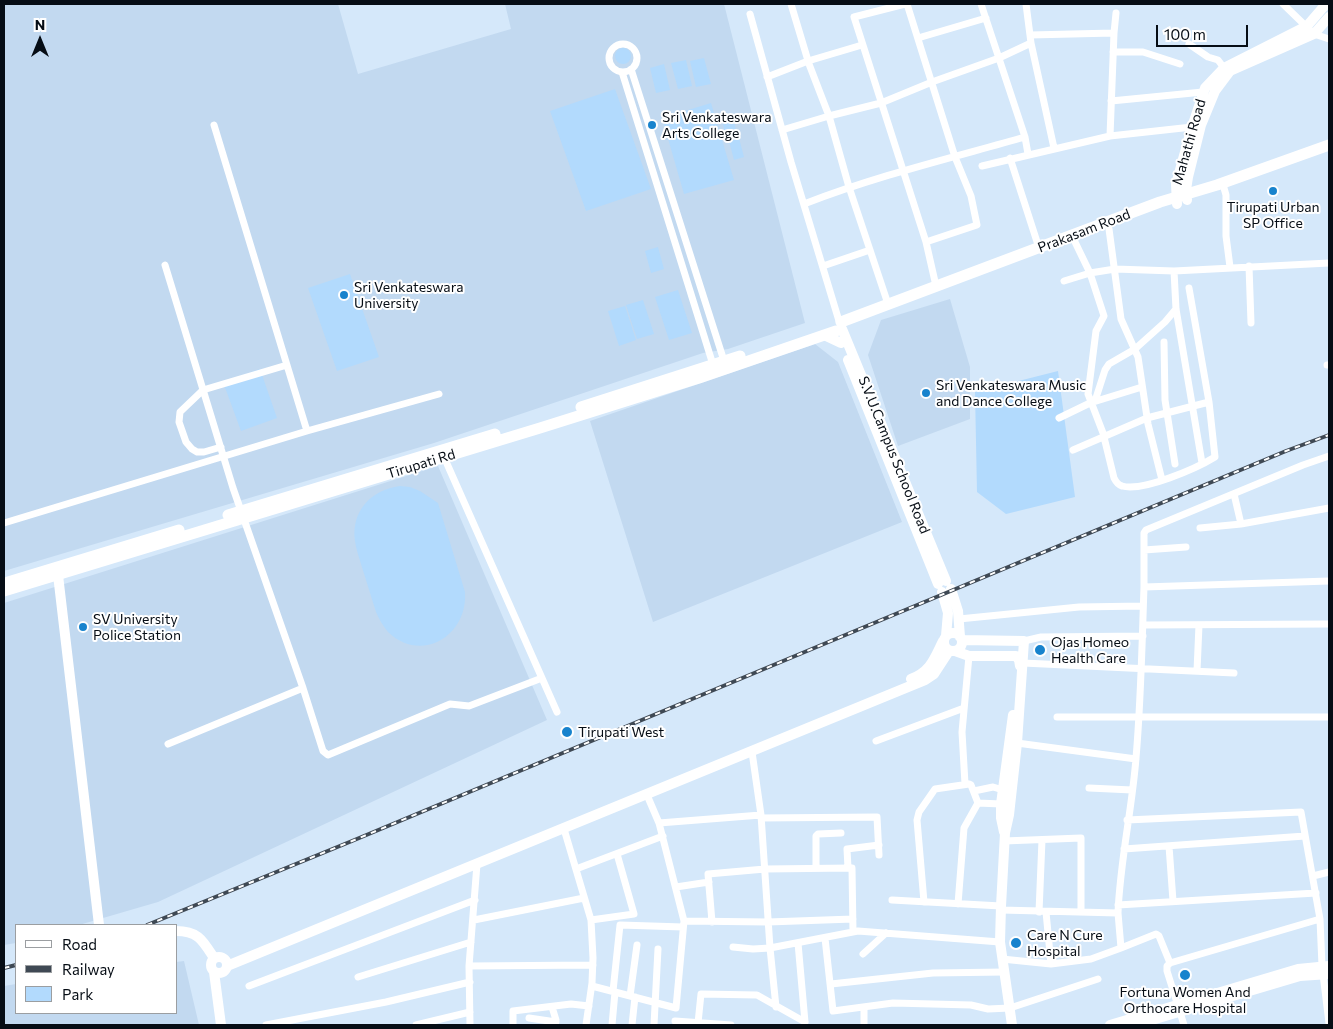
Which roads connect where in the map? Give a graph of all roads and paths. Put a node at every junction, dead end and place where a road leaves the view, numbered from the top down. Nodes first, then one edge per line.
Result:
1 (791, 4) edge
2 (906, 4) edge
3 (981, 4) edge
4 (1026, 4) edge
5 (1283, 4) edge
6 (1326, 4) edge
7 (1116, 13) dead end
8 (750, 14) dead end
9 (1329, 17) edge
10 (986, 18) junction
11 (1306, 26) junction
12 (1114, 33) junction
13 (1314, 34) junction
14 (918, 38) junction
15 (1030, 39) junction
16 (1329, 39) edge
17 (1189, 44) dead end
18 (862, 45) junction
19 (1113, 52) junction
20 (999, 58) junction
21 (808, 61) junction
22 (1180, 64) dead end
23 (1224, 68) junction
24 (632, 69) junction
25 (622, 72) junction
26 (767, 77) junction
27 (932, 82) junction
28 (1203, 92) junction
29 (1111, 101) junction
30 (881, 103) junction
31 (829, 116) junction
32 (214, 125) dead end
33 (1192, 127) junction
34 (782, 130) junction
35 (1110, 136) junction
36 (1025, 137) junction
37 (1329, 144) edge
38 (1054, 148) junction
39 (1329, 150) edge
40 (1028, 154) junction
41 (955, 157) junction
42 (1010, 158) junction
43 (982, 166) dead end
44 (902, 171) junction
45 (849, 187) junction
46 (1224, 188) junction
47 (1182, 198) junction
48 (804, 204) junction
49 (1110, 229) junction
50 (926, 242) junction
51 (1075, 242) junction
52 (1039, 248) junction
53 (870, 250) junction
54 (1329, 263) edge
55 (165, 266) dead end
56 (823, 266) junction
57 (1249, 266) junction
58 (1230, 267) junction
59 (1115, 269) junction
60 (1174, 271) junction
61 (1090, 272) junction
62 (1064, 281) dead end
63 (936, 286) junction
64 (1189, 288) dead end
65 (888, 304) junction
66 (1176, 308) junction
67 (1251, 323) dead end
68 (839, 327) junction
69 (824, 335) junction
70 (841, 342) junction
71 (1164, 342) dead end
72 (1135, 349) junction
73 (288, 365) junction
74 (720, 366) junction
75 (1142, 387) junction
76 (203, 390) junction
77 (439, 394) dead end
78 (1092, 402) junction
79 (1209, 402) junction
80 (1191, 406) junction
81 (1167, 413) junction
82 (1059, 418) dead end
83 (1147, 418) junction
84 (307, 430) junction
85 (522, 430) junction
86 (1104, 437) junction
87 (221, 448) junction
88 (1073, 450) dead end
89 (224, 456) junction
90 (1329, 456) edge
91 (444, 458) junction
92 (1202, 463) junction
93 (1175, 464) dead end
94 (1162, 480) junction
95 (1234, 494) junction
96 (1329, 508) edge
97 (242, 514) junction
98 (4, 523) edge
99 (1241, 524) junction
100 (1200, 528) dead end
101 (1186, 548) dead end
102 (1144, 550) junction
103 (57, 571) junction
104 (1329, 581) edge
105 (4, 584) edge
106 (944, 587) junction
107 (1144, 587) junction
108 (4, 591) edge
109 (1143, 606) junction
110 (959, 618) junction
111 (1329, 624) edge
112 (1144, 625) junction
113 (1199, 625) junction
114 (1143, 636) junction
115 (944, 638) junction
116 (961, 638) junction
117 (1024, 641) junction
118 (952, 651) junction
119 (969, 656) junction
120 (1023, 663) junction
121 (1142, 668) junction
122 (1197, 671) junction
123 (1234, 673) dead end
124 (542, 678) junction
125 (302, 688) junction
126 (964, 708) junction
127 (557, 712) dead end
128 (1057, 717) dead end
129 (1139, 717) junction
130 (1329, 717) edge
131 (876, 741) dead end
132 (1017, 743) junction
133 (168, 744) dead end
134 (752, 752) junction
135 (1136, 760) junction
136 (965, 784) junction
137 (1089, 788) dead end
138 (1003, 790) junction
139 (1132, 790) junction
140 (974, 792) junction
141 (647, 794) junction
142 (978, 803) junction
143 (1001, 804) junction
144 (761, 816) junction
145 (1127, 820) junction
146 (660, 823) junction
147 (564, 829) junction
148 (841, 833) dead end
149 (663, 836) junction
150 (1305, 836) junction
151 (1004, 837) junction
152 (1042, 840) junction
153 (879, 845) junction
154 (1169, 846) junction
155 (1124, 849) junction
156 (617, 854) junction
157 (879, 856) dead end
158 (478, 864) junction
159 (816, 868) junction
160 (848, 868) junction
161 (576, 869) junction
162 (764, 869) junction
163 (1329, 872) edge
164 (1313, 876) junction
165 (709, 882) junction
166 (676, 887) junction
167 (1316, 893) junction
168 (584, 898) junction
169 (475, 900) junction
170 (892, 900) dead end
171 (1173, 901) junction
172 (924, 902) junction
173 (958, 904) junction
174 (1000, 908) junction
175 (1118, 909) junction
176 (1043, 912) junction
177 (1081, 912) junction
178 (853, 919) junction
179 (1320, 919) junction
180 (474, 920) junction
181 (591, 920) junction
182 (712, 922) junction
183 (768, 922) junction
184 (100, 924) edge
185 (684, 924) junction
186 (178, 931) edge
187 (853, 932) junction
188 (886, 933) junction
189 (825, 938) junction
190 (471, 942) junction
191 (1000, 942) junction
192 (798, 943) junction
193 (637, 945) dead end
194 (733, 947) dead end
195 (770, 948) junction
196 (1121, 948) junction
197 (658, 949) dead end
198 (863, 954) dead end
199 (214, 958) junction
200 (1002, 959) junction
201 (1170, 962) junction
202 (226, 963) junction
203 (1052, 964) junction
204 (593, 965) junction
205 (469, 966) junction
206 (1326, 970) edge
207 (214, 972) junction
208 (1004, 972) junction
209 (358, 977) dead end
210 (1098, 979) dead end
211 (470, 982) junction
212 (831, 984) junction
213 (249, 986) dead end
214 (592, 986) junction
215 (614, 992) junction
216 (633, 997) junction
217 (655, 1003) junction
218 (589, 1006) junction
219 (552, 1007) junction
220 (776, 1007) junction
221 (864, 1007) junction
222 (676, 1008) junction
223 (1010, 1008) junction
224 (1179, 1008) junction
225 (528, 1010) junction
226 (470, 1012) junction
227 (529, 1021) edge
228 (675, 1023) edge
229 (556, 1024) edge
230 (701, 1024) edge
231 (1329, 1024) edge
232 (221, 1025) edge
233 (266, 1025) edge
234 (416, 1025) edge
235 (470, 1025) edge
236 (513, 1025) edge
237 (586, 1025) edge
238 (612, 1025) edge
239 (632, 1025) edge
240 (654, 1025) edge
241 (731, 1025) edge
242 (864, 1025) edge
243 (1012, 1025) edge
244 (1110, 1025) edge
245 (1135, 1025) edge
246 (1184, 1025) edge
247 (1326, 1025) edge

1 - 21 street
2 - 14 street
2 - 18 street
3 - 10 street
4 - 15 street
5 - 11 street
6 - 11 street, Mahathi Road
7 - 12 street
8 - 26 street
9 - 13 street, Mahathi Road
10 - 14 street
10 - 20 street
11 - 13 street
11 - 23 street, Mahathi Road
12 - 15 street
12 - 19 street
13 - 16 street
13 - 47 street, Mahathi Road
14 - 27 street
15 - 20 street
15 - 38 street
17 - 23 street
18 - 21 street
18 - 30 street
19 - 22 street
19 - 29 street
20 - 27 street
20 - 36 street
21 - 26 street
21 - 31 street
23 - 28 street, Mahathi Road
24 - 25 street
24 - 25 street
24 - 74 street
25 - 74 street
26 - 34 street
27 - 30 street
27 - 41 street
28 - 29 street
28 - 33 street, Mahathi Road
29 - 35 street
30 - 31 street
30 - 44 street
31 - 34 street
31 - 45 street
32 - 73 street
33 - 35 street
33 - 47 street, Mahathi Road
34 - 48 street
35 - 38 street
36 - 40 street
36 - 41 street
37 - 47 main road, Prakasam Road
38 - 40 street
39 - 46 main road, Prakasam Road
40 - 42 street
41 - 44 street
41 - 50 street
42 - 43 street
42 - 52 street
44 - 45 street
44 - 50 street
45 - 48 street
45 - 53 street
46 - 47 main road, Prakasam Road
46 - 58 street
47 - 49 main road, Prakasam Road
47 - 52 main road, Prakasam Road
48 - 56 street
49 - 51 main road, Prakasam Road
49 - 59 street
50 - 63 street
51 - 61 street
51 - 68 main road, Prakasam Road
52 - 63 main road, Prakasam Road
53 - 56 street
53 - 65 street
54 - 57 street
55 - 76 street
56 - 68 street
57 - 58 street
57 - 67 street
58 - 60 street
59 - 60 street
59 - 61 street
59 - 72 street
60 - 66 street
61 - 62 street
61 - 78 street
63 - 65 main road, Prakasam Road
64 - 79 street
65 - 68 main road, Prakasam Road
66 - 72 street
66 - 80 street
68 - 69 main road, Tirupati Rd
68 - 70 street, S.V.U.Campus School Road
68 - 74 main road, Tirupati Rd
68 - 106 street, S.V.U.Campus School Road
69 - 70 street
69 - 74 main road, Tirupati Rd
70 - 106 street, S.V.U.Campus School Road
71 - 81 street
72 - 75 street
72 - 78 street
73 - 76 street
73 - 84 street
74 - 85 main road, Tirupati Rd
75 - 78 street
75 - 83 street
76 - 87 street
76 - 87 street
77 - 84 street
78 - 82 street
78 - 86 street
79 - 80 street
79 - 92 street
80 - 81 street
80 - 92 street
81 - 83 street
81 - 93 street
83 - 86 street
83 - 94 street
84 - 89 street
85 - 91 main road, Tirupati Rd
85 - 97 main road, Tirupati Rd
86 - 88 street
86 - 94 street
87 - 89 street
89 - 97 street
89 - 98 street
90 - 95 street
91 - 97 main road, Tirupati Rd
91 - 124 street
92 - 94 street
95 - 99 street
95 - 102 street
96 - 99 street
97 - 103 main road, Tirupati Rd
97 - 125 street
99 - 100 street
101 - 102 street
102 - 107 street
103 - 105 main road, Tirupati Rd
103 - 108 main road, Tirupati Rd
103 - 184 street
104 - 107 street
106 - 110 street, S.V.U.Campus School Road
106 - 115 street, S.V.U.Campus School Road
107 - 109 street
109 - 110 street
109 - 112 street
110 - 116 street, S.V.U.Campus School Road
111 - 113 street
112 - 113 street
112 - 114 street
113 - 122 street
114 - 117 street
114 - 121 street
115 - 116 street
115 - 118 street
115 - 202 street
116 - 117 street
116 - 118 street
117 - 120 street
118 - 119 street
118 - 134 street
119 - 126 street
119 - 138 street
120 - 121 street
120 - 132 street
121 - 122 street
121 - 129 street
122 - 123 street
124 - 125 street
124 - 127 street
125 - 133 street
126 - 131 street
126 - 136 street
128 - 129 street
129 - 130 street
129 - 135 street
132 - 135 street
132 - 151 street
134 - 141 street
134 - 144 street
135 - 139 street
136 - 140 street
136 - 172 street
137 - 139 street
138 - 140 street
138 - 143 street
139 - 145 street
140 - 142 street
141 - 146 street
141 - 147 street
142 - 143 street
142 - 173 street
143 - 151 street
144 - 146 street
144 - 153 street
144 - 162 street
145 - 150 street
145 - 155 street
146 - 149 street
147 - 158 street
147 - 161 street
148 - 159 street
149 - 156 street
149 - 166 street
150 - 154 street
150 - 164 street
151 - 152 street
151 - 174 street
152 - 176 street
152 - 177 street
153 - 157 street
153 - 160 street
154 - 155 street
154 - 171 street
155 - 175 street
156 - 161 street
156 - 181 street
158 - 169 street
158 - 202 street
159 - 160 street
159 - 162 street
160 - 178 street
161 - 168 street
162 - 165 street
162 - 183 street
163 - 164 street
164 - 167 street
165 - 166 street
165 - 182 street
166 - 185 street
167 - 171 street
167 - 179 street
168 - 180 street
168 - 181 street
169 - 180 street
169 - 213 street
170 - 172 street
171 - 175 street
172 - 173 street
173 - 174 street
174 - 176 street
174 - 191 street
175 - 177 street
175 - 196 street
176 - 177 street
176 - 203 street
178 - 183 street
178 - 187 street
179 - 201 street
179 - 206 street
180 - 190 street
181 - 204 street
182 - 183 street
182 - 185 street
183 - 195 street
185 - 215 street
185 - 222 street
186 - 199 street
187 - 188 street
187 - 189 street
188 - 191 street
188 - 198 street
189 - 192 street
189 - 212 street
190 - 205 street
190 - 209 street
191 - 200 street
192 - 195 street
192 - 220 street
193 - 216 street
194 - 195 street
195 - 220 street
196 - 201 street
196 - 203 street
197 - 217 street
199 - 202 street
199 - 207 street
200 - 203 street
200 - 208 street
201 - 224 street
202 - 207 street
204 - 205 street
204 - 214 street
205 - 211 street
206 - 224 street
206 - 231 street
207 - 232 street
208 - 212 street
208 - 223 street
210 - 223 street
211 - 226 street
211 - 233 street
212 - 221 street
214 - 215 street
214 - 218 street
215 - 216 street
215 - 238 street
216 - 217 street
216 - 239 street
217 - 222 street
217 - 240 street
218 - 219 street
218 - 237 street
219 - 225 street
219 - 229 street
220 - 230 street
221 - 223 street
221 - 242 street
222 - 228 street
223 - 243 street
224 - 244 street
224 - 245 street
224 - 246 street
225 - 227 street
225 - 236 street
226 - 234 street
226 - 235 street
227 - 229 street
228 - 230 street
230 - 241 street
231 - 247 street

